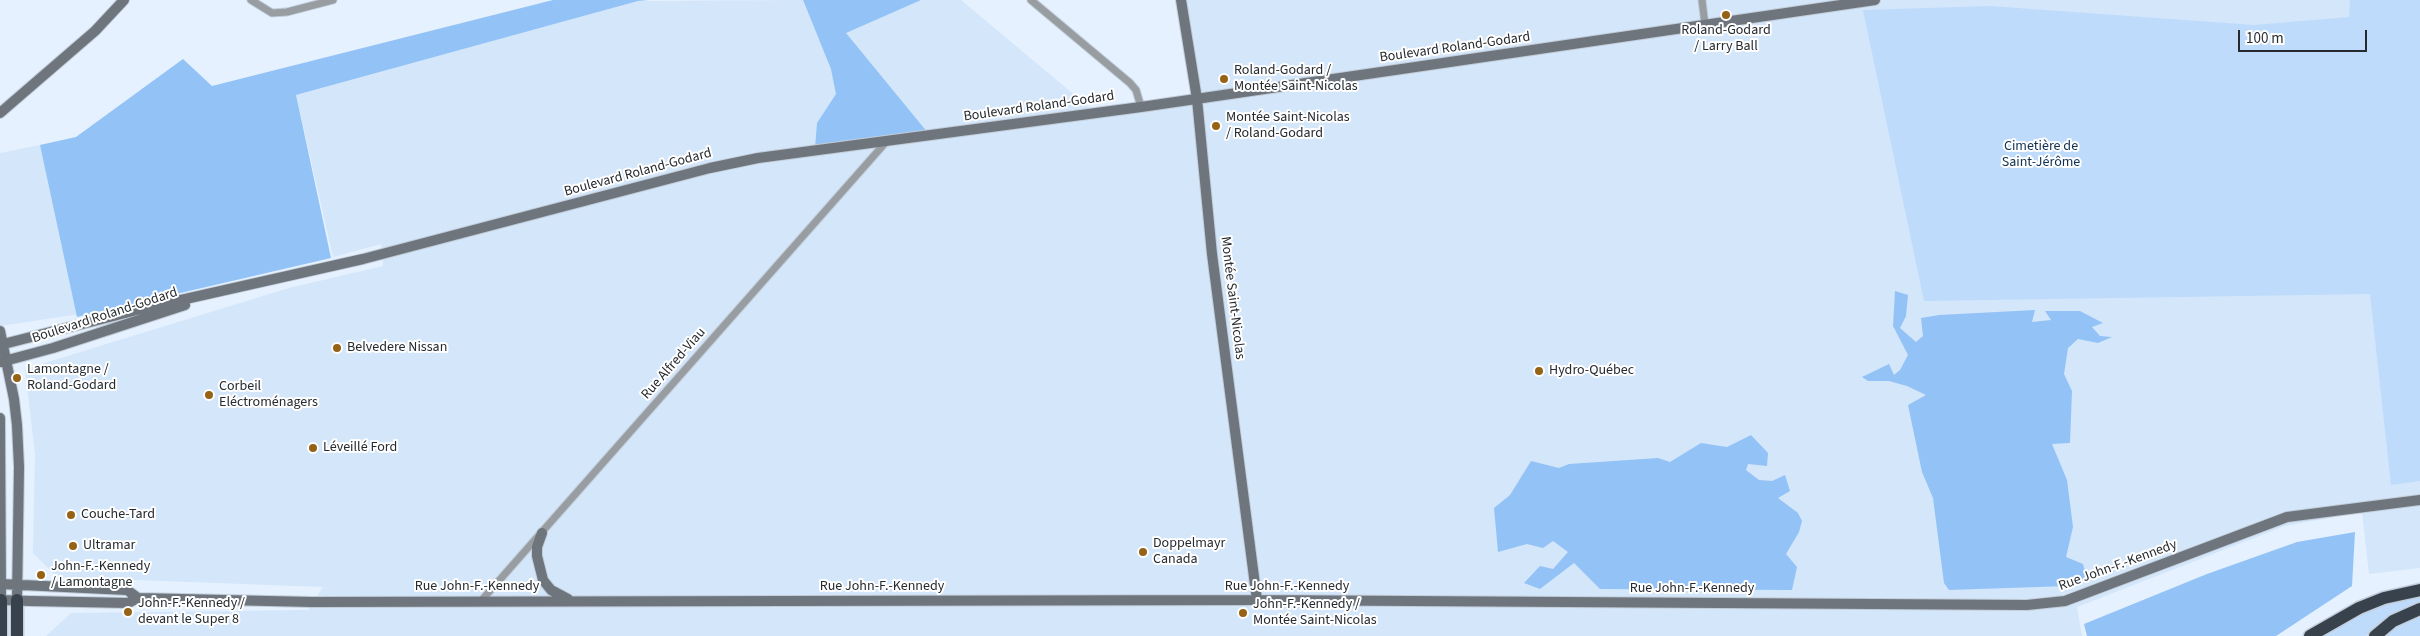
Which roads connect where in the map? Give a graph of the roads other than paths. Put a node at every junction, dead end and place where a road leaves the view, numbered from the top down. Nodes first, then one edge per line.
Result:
1 (124, 0) edge
2 (251, 0) edge
3 (333, 0) edge
4 (1031, 0) edge
5 (1181, 0) edge
6 (1702, 0) edge
7 (1876, 0) edge
8 (1705, 25) junction
9 (1197, 99) junction
10 (1140, 107) junction
11 (0, 113) edge
12 (886, 142) junction
13 (217, 294) junction
14 (0, 331) edge
15 (1, 345) edge
16 (3, 361) edge
17 (0, 418) edge
18 (2420, 500) edge
19 (542, 534) junction
20 (1, 584) edge
21 (18, 584) junction
22 (2420, 590) edge
23 (138, 598) junction
24 (1, 600) edge
25 (17, 600) junction
26 (1257, 600) junction
27 (481, 601) junction
28 (571, 601) junction
29 (2420, 609) edge
30 (1, 636) edge
31 (17, 636) edge
32 (2310, 636) edge
33 (2375, 636) edge

1 - 11 street
2 - 3 street
4 - 10 street
5 - 9 street, Montée Saint-Nicolas
6 - 8 street
7 - 8 street, Boulevard Roland-Godard
8 - 9 street, Boulevard Roland-Godard
9 - 10 street, Boulevard Roland-Godard
9 - 26 street, Montée Saint-Nicolas
10 - 12 street, Boulevard Roland-Godard
12 - 13 street, Boulevard Roland-Godard
12 - 19 street, Rue Alfred-Viau
13 - 15 street, Boulevard Roland-Godard
13 - 16 street, Boulevard Roland-Godard
14 - 15 street
15 - 16 street
16 - 21 street
17 - 20 street
18 - 26 street, Rue John-F.-Kennedy
19 - 27 street, Rue Alfred-Viau
19 - 28 street
20 - 21 street, Rue John-F.-Kennedy
20 - 24 street
21 - 23 street, Rue John-F.-Kennedy
21 - 25 street
22 - 32 highway
23 - 25 street, Rue John-F.-Kennedy
23 - 27 street, Rue John-F.-Kennedy
24 - 25 street, Rue John-F.-Kennedy
24 - 30 highway
25 - 31 highway
26 - 28 street, Rue John-F.-Kennedy
27 - 28 street, Rue John-F.-Kennedy
29 - 33 highway

